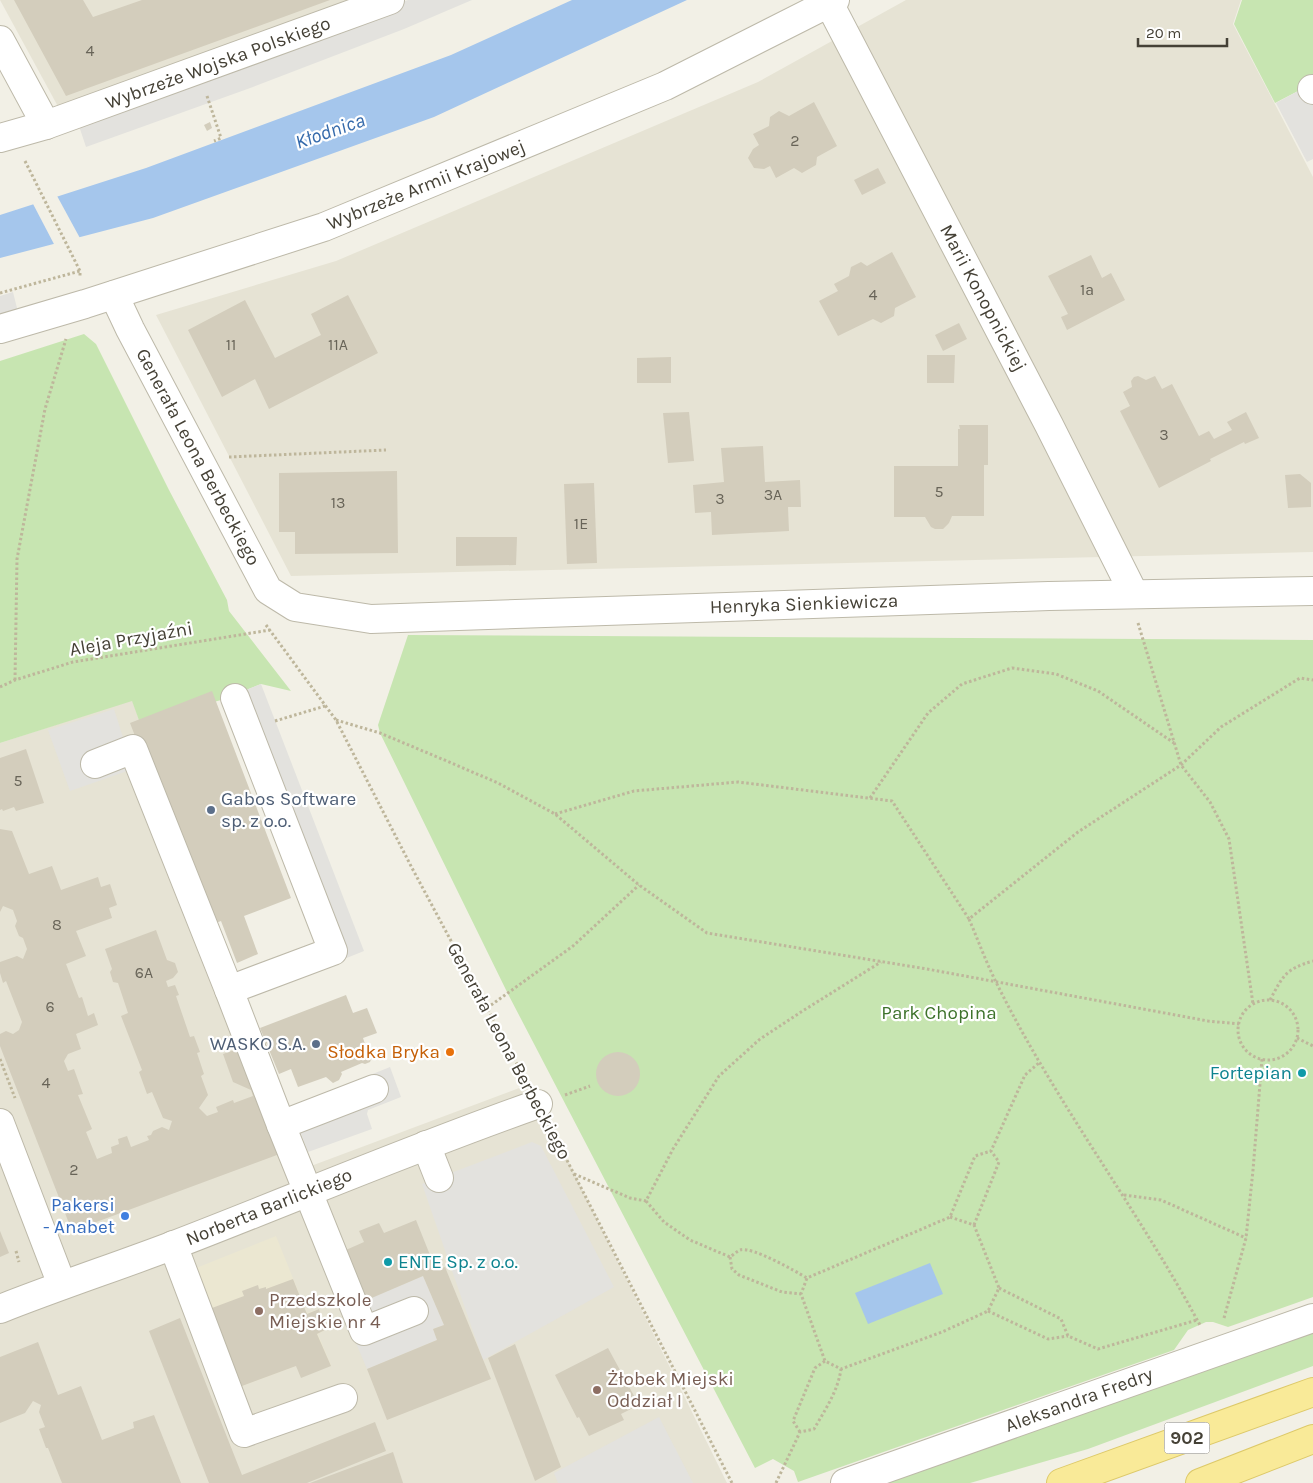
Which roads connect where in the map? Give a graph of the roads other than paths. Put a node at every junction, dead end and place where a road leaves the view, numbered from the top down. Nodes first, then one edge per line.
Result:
1 (390, 0) edge
2 (832, 2) edge
3 (0, 40) edge
4 (46, 125) junction
5 (5, 137) edge
6 (114, 295) junction
7 (0, 329) edge
8 (1313, 591) edge
9 (1134, 594) junction
10 (295, 607) joint
11 (235, 698) dead end
12 (95, 764) dead end
13 (229, 990) junction
14 (374, 1089) dead end
15 (538, 1104) road end
16 (0, 1123) edge
17 (280, 1125) junction
18 (426, 1145) junction
19 (439, 1178) dead end
20 (308, 1191) junction
21 (173, 1245) junction
22 (62, 1285) junction
23 (0, 1309) edge
24 (414, 1312) dead end
25 (1313, 1318) edge
26 (1313, 1392) edge
27 (343, 1398) dead end
28 (1313, 1439) edge
29 (845, 1483) edge
30 (1061, 1483) edge
31 (1200, 1483) edge

1 - 4 street, Wybrzeże Wojska Polskiego
2 - 6 street, Wybrzeże Armii Krajowej
2 - 9 street, Marii Konopnickiej
3 - 4 street
4 - 5 street
6 - 7 street, Wybrzeże Armii Krajowej
6 - 10 street, Generała Leona Berbeckiego
8 - 9 street, Henryka Sienkiewicza
9 - 10 street, Henryka Sienkiewicza
11 - 13 street
12 - 13 street
13 - 17 street
14 - 17 street
15 - 18 street, Norberta Barlickiego
16 - 22 street
17 - 20 street
18 - 19 street
18 - 20 street, Norberta Barlickiego
20 - 21 street, Norberta Barlickiego
20 - 24 street
21 - 22 street, Norberta Barlickiego
21 - 27 street
22 - 23 street, Norberta Barlickiego
25 - 29 street, Aleksandra Fredry
26 - 30 main road, 902
28 - 31 main road, 902

